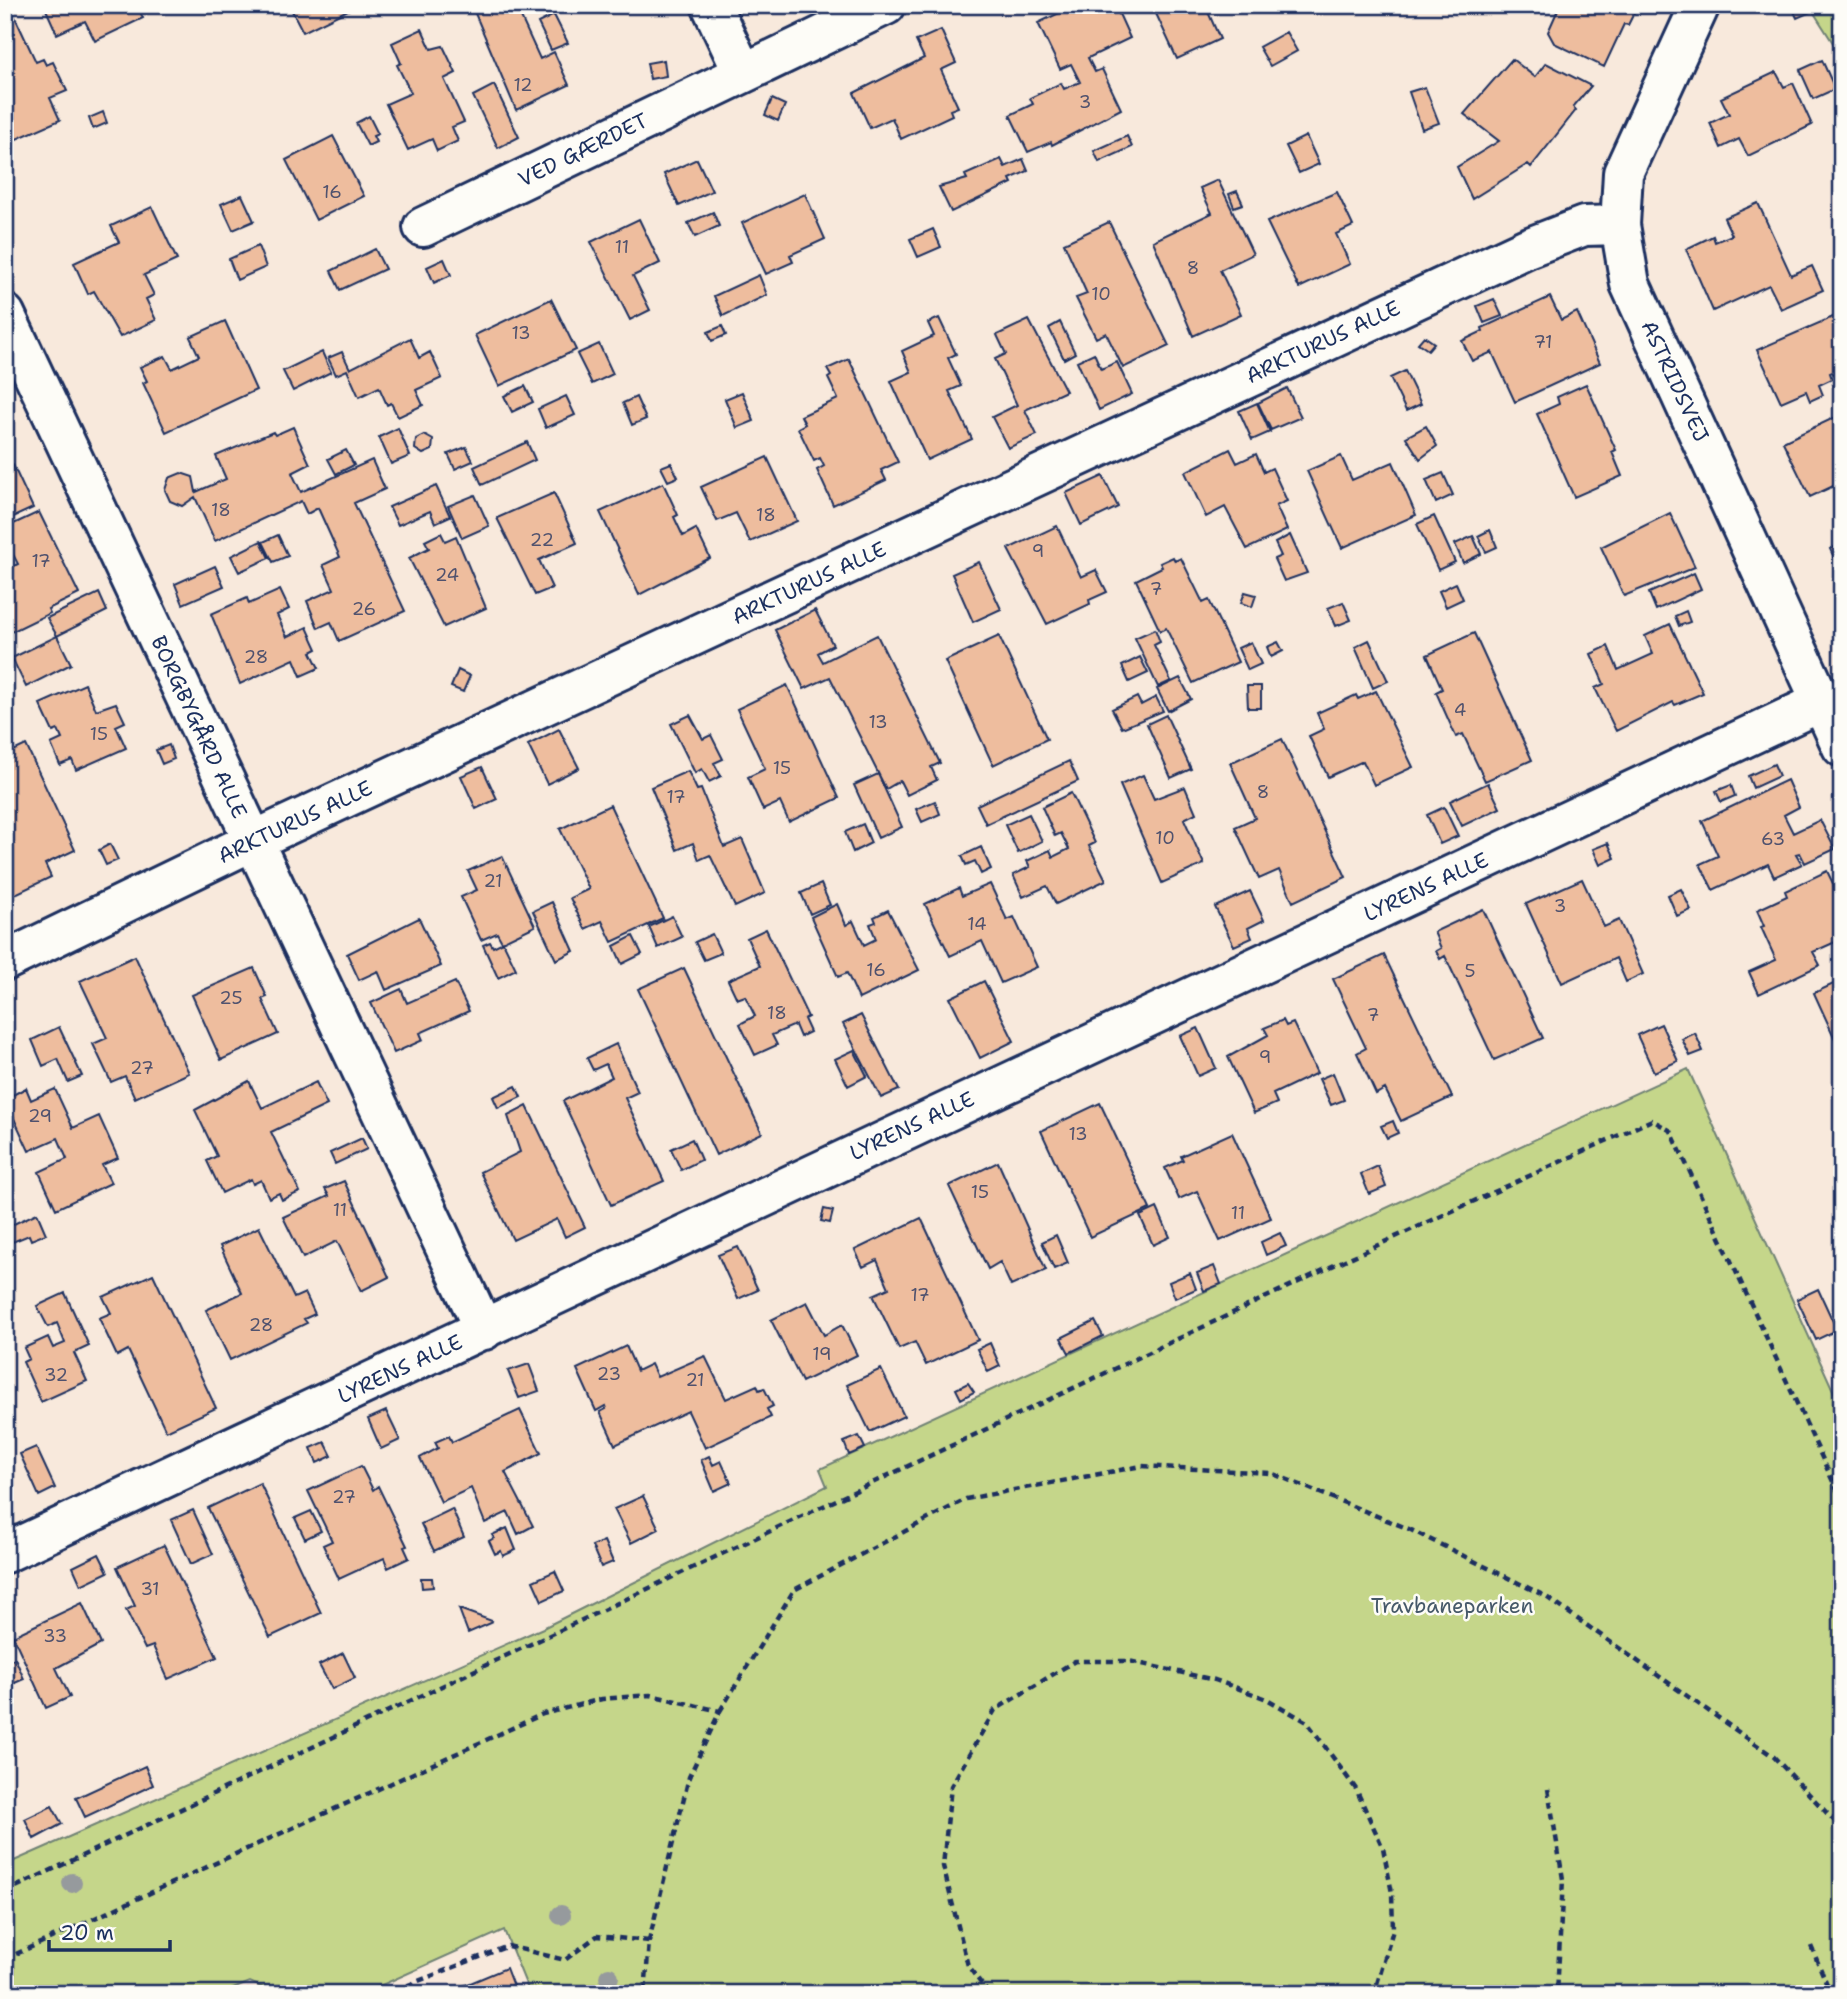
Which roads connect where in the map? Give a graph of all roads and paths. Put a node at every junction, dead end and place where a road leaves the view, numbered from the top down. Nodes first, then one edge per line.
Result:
1 (711, 5) edge
2 (886, 5) edge
3 (1700, 5) edge
4 (743, 73) junction
5 (1620, 225) junction
6 (424, 227) dead end
7 (5, 314) edge
8 (1821, 702) junction
9 (1842, 747) edge
10 (253, 841) junction
11 (5, 961) edge
12 (484, 1330) junction
13 (1842, 1500) edge
14 (5, 1553) edge
15 (720, 1711) junction
16 (1548, 1789) dead end
17 (1842, 1829) edge
18 (5, 1892) edge
19 (649, 1941) junction
20 (1811, 1946) dead end
21 (5, 1959) edge
22 (242, 1994) edge
23 (254, 1994) edge
24 (385, 1994) edge
25 (645, 1994) edge
26 (989, 1994) edge
27 (1374, 1994) edge
28 (1557, 1994) edge
29 (1831, 1994) edge

1 - 4 street
2 - 4 street, VED GÆRDET
3 - 5 street, ASTRIDSVEJ
4 - 6 street, VED GÆRDET
5 - 8 street, ASTRIDSVEJ
5 - 10 street, ARKTURUS ALLE
7 - 10 street, BORGBYGÅRD ALLE
8 - 9 street, ASTRIDSVEJ
8 - 12 street, LYRENS ALLE
10 - 11 street, ARKTURUS ALLE
10 - 12 street, BORGBYGÅRD ALLE
12 - 14 street, LYRENS ALLE
13 - 18 path
15 - 17 path
15 - 19 path
15 - 21 path
16 - 28 path
19 - 24 path
19 - 25 path
20 - 29 path
22 - 23 path
26 - 27 path

